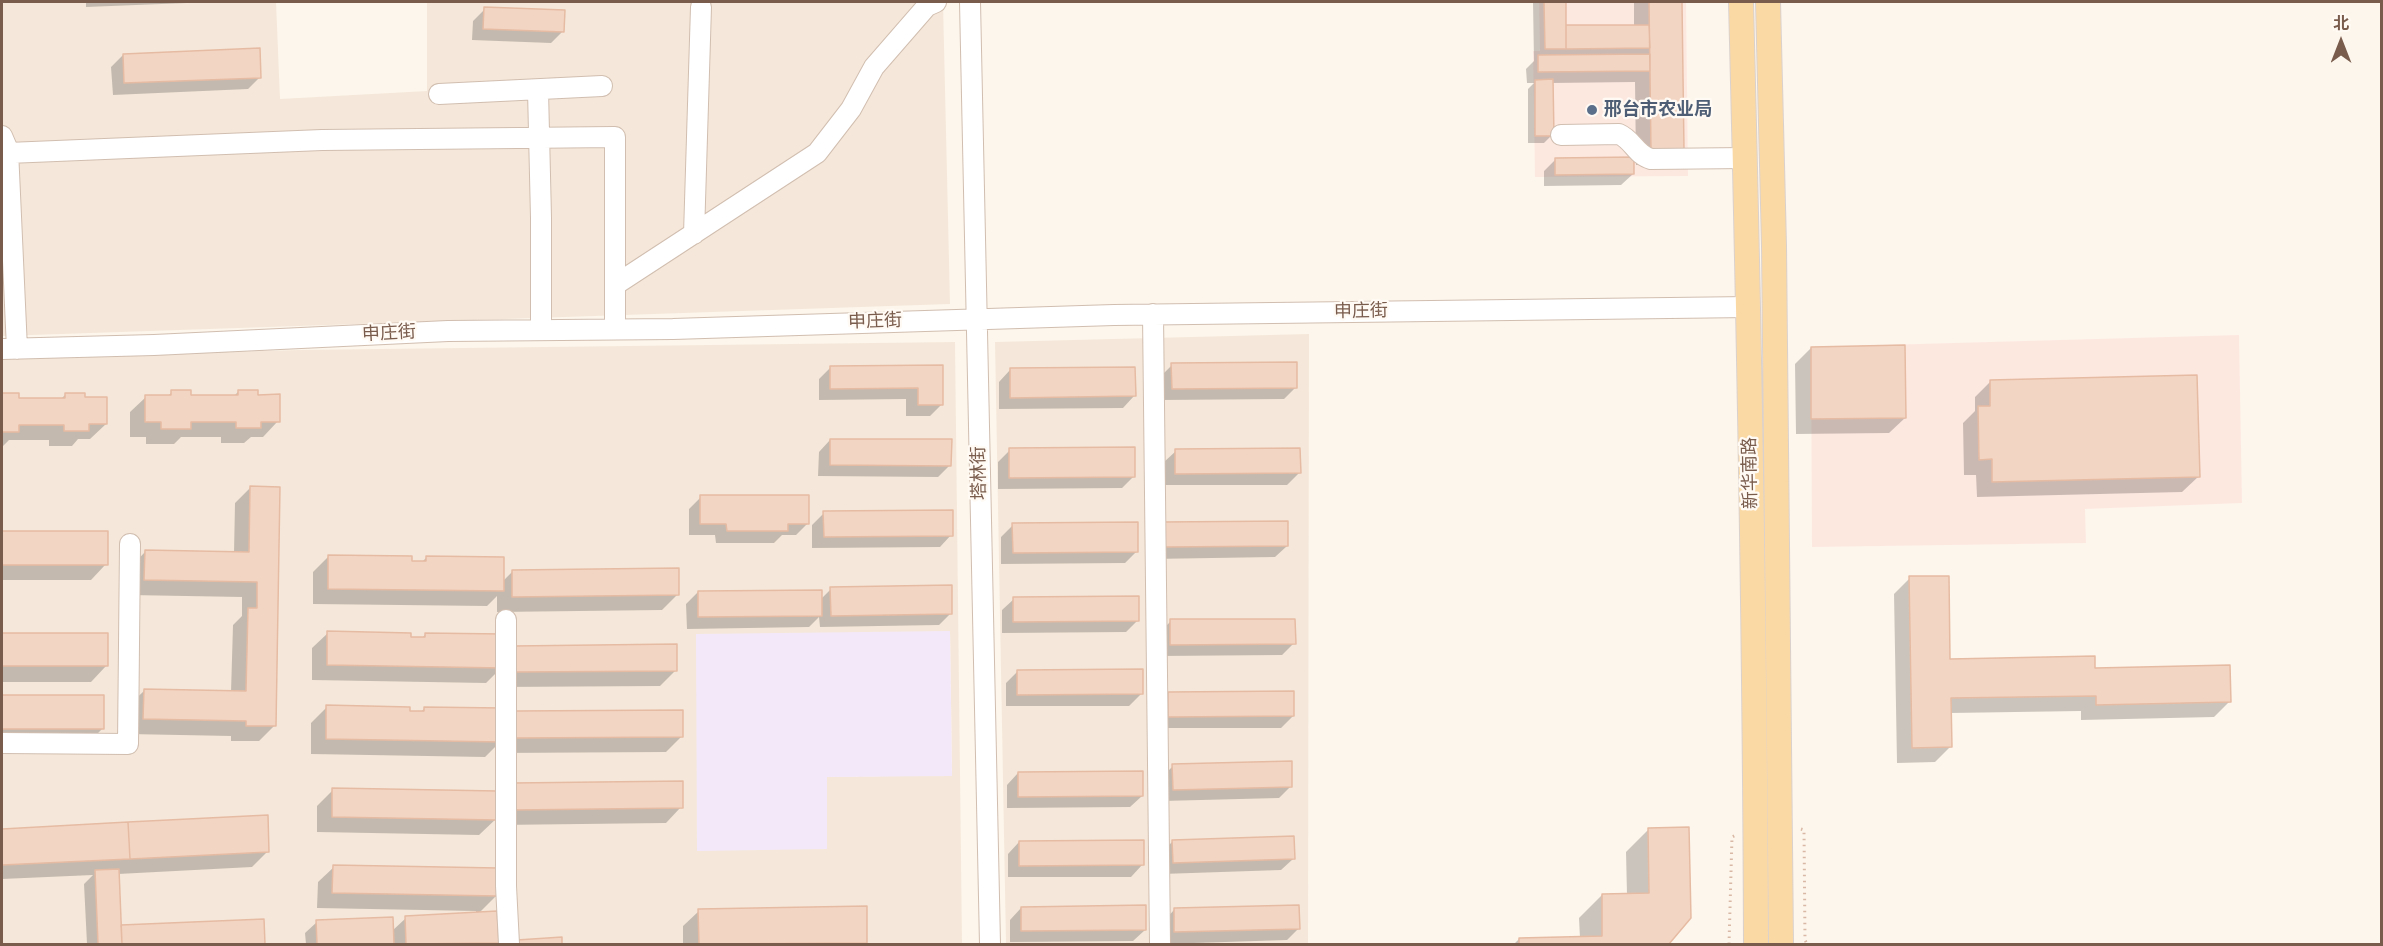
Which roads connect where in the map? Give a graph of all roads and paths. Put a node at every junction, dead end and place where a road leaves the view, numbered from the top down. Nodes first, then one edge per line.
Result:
1 (936, 2) edge
2 (970, 2) edge
3 (1741, 2) edge
4 (1768, 2) edge
5 (701, 7) dead end
6 (602, 86) dead end
7 (538, 90) junction
8 (439, 94) dead end
9 (1561, 135) dead end
10 (539, 138) junction
11 (5, 145) edge
12 (1745, 158) junction
13 (694, 234) junction
14 (615, 285) junction
15 (1749, 307) junction
16 (1153, 314) junction
17 (977, 319) junction
18 (615, 329) junction
19 (541, 330) junction
20 (9, 349) edge
21 (130, 544) dead end
22 (506, 620) dead end
23 (2, 743) edge
24 (509, 945) edge
25 (990, 945) edge
26 (1160, 945) edge
27 (1756, 945) edge
28 (1781, 945) edge

1 - 13 street
2 - 17 street, 塔林街
3 - 12 main road, 新华南路
4 - 28 main road, 新华南路
5 - 13 street
6 - 7 street
7 - 8 street
7 - 10 street
9 - 12 street
10 - 11 street
10 - 14 street
10 - 19 street
11 - 20 street
12 - 15 main road, 新华南路
13 - 14 street
14 - 18 street
15 - 16 street, 申庄街
15 - 27 main road, 新华南路
16 - 17 street, 申庄街
16 - 26 street
17 - 18 street, 申庄街
17 - 25 street, 塔林街
18 - 19 street, 申庄街
19 - 20 street, 申庄街
21 - 23 street
22 - 24 street

